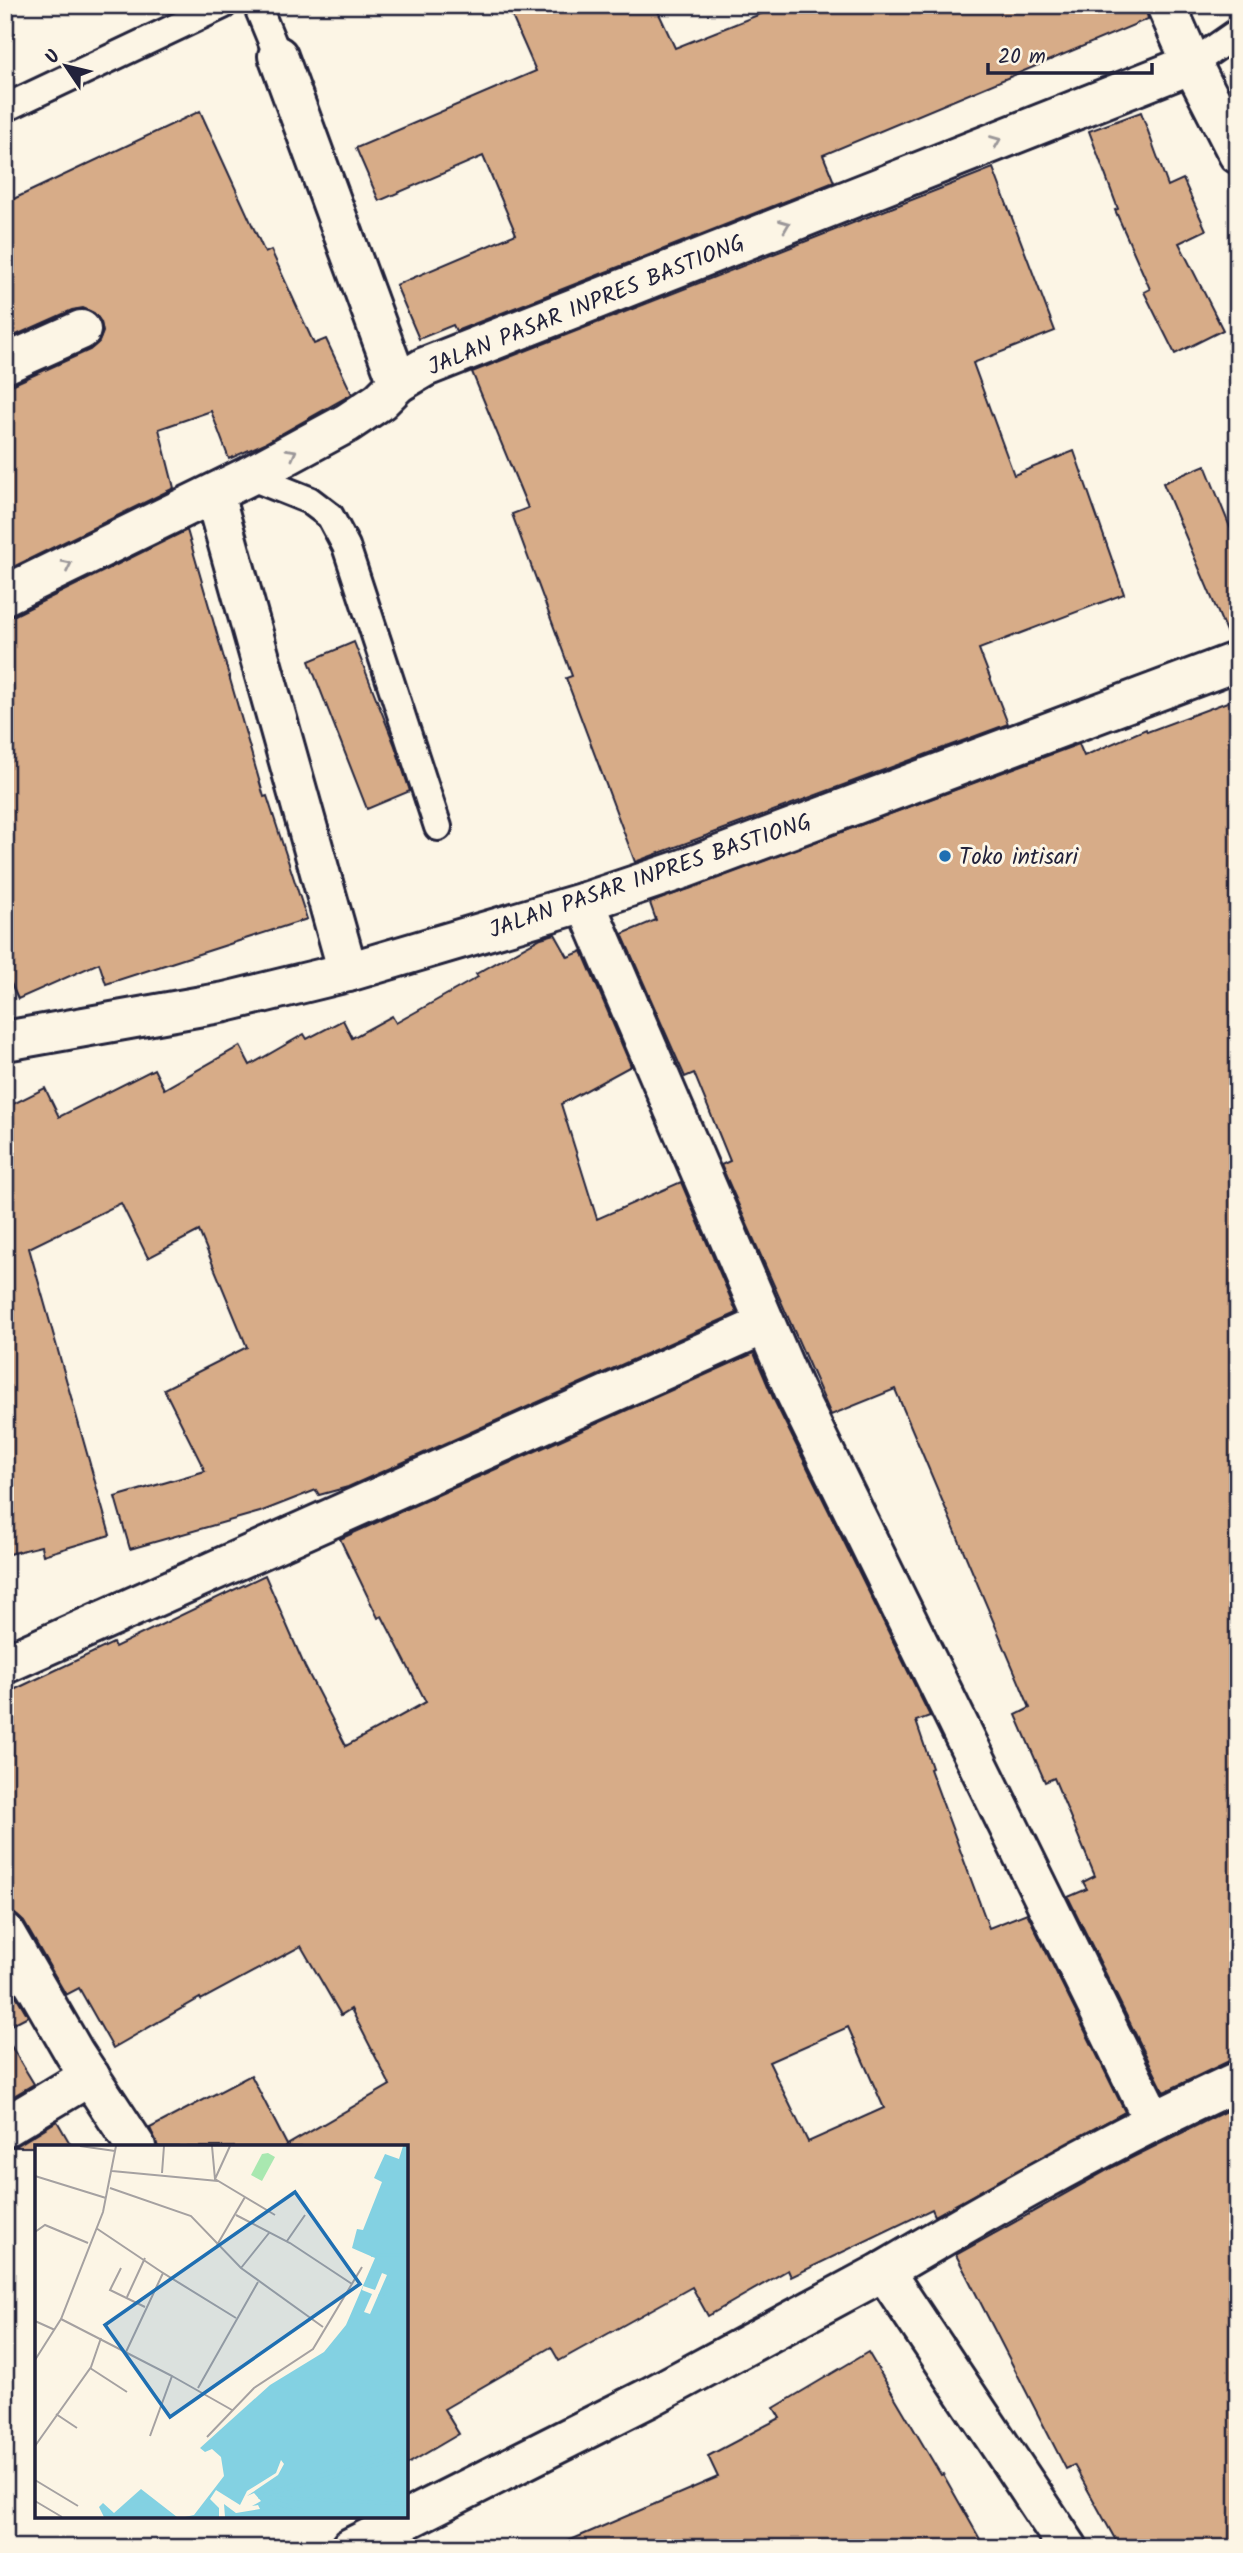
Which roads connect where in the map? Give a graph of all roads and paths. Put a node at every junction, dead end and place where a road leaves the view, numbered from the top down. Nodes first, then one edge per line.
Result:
1 (223, 5) edge
2 (257, 5) edge
3 (1166, 5) edge
4 (1238, 32) edge
5 (278, 56) joint
6 (1192, 64) junction
7 (5, 108) edge
8 (1238, 154) edge
9 (81, 330) dead end
10 (5, 364) edge
11 (398, 383) junction
12 (249, 476) junction
13 (214, 494) junction
14 (5, 595) edge
15 (1238, 661) edge
16 (438, 827) dead end
17 (585, 902) junction
18 (348, 972) junction
19 (5, 1041) edge
20 (764, 1325) junction
21 (5, 1664) edge
22 (5, 1933) edge
23 (90, 2076) junction
24 (1238, 2081) edge
25 (1153, 2120) junction
26 (5, 2127) edge
27 (135, 2145) edge
28 (884, 2271) junction
29 (408, 2512) edge
30 (395, 2518) edge
31 (365, 2532) edge
32 (1068, 2548) edge

1 - 7 lane
2 - 5 lane
3 - 6 main road
4 - 6 lane
5 - 11 main road
6 - 8 main road
11 -> 6 main road, JALAN PASAR INPRES BASTIONG
9 - 10 main road
12 -> 11 main road, JALAN PASAR INPRES BASTIONG
12 - 13 main road, JALAN PASAR INPRES BASTIONG
12 - 16 lane
14 -> 13 main road, JALAN PASAR INPRES BASTIONG
13 - 18 main road
15 - 17 main road, JALAN PASAR INPRES BASTIONG
17 - 18 main road, JALAN PASAR INPRES BASTIONG
17 - 20 main road
18 - 19 main road, JALAN PASAR INPRES BASTIONG
20 - 21 main road
20 - 25 main road
22 - 23 main road
23 - 26 main road
23 - 27 main road
24 - 25 main road
25 - 28 main road
28 - 29 main road
28 - 32 main road
30 - 31 main road

